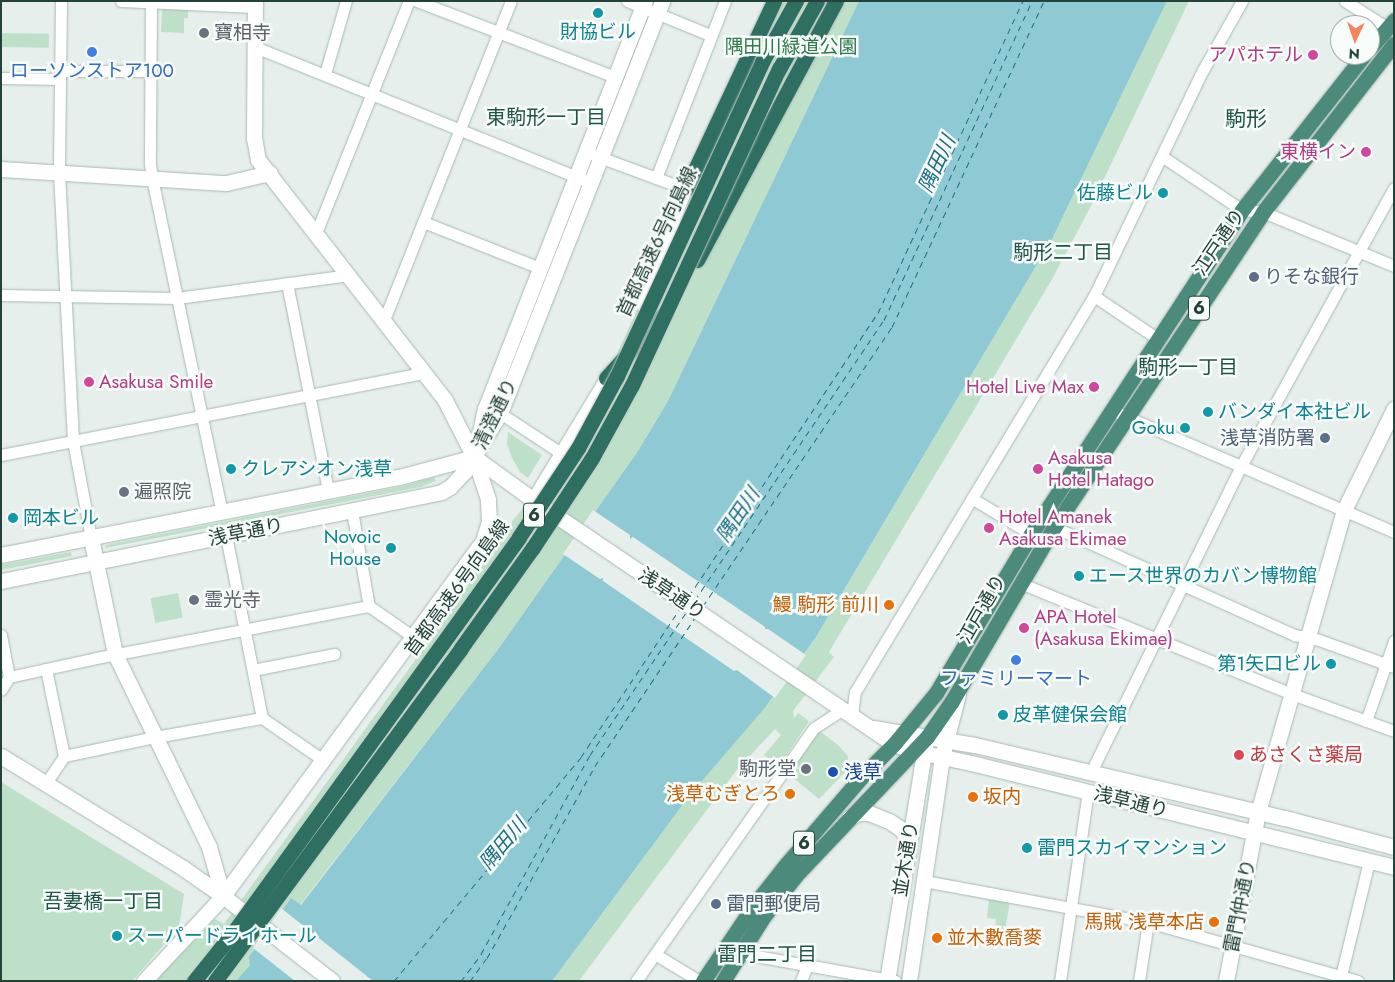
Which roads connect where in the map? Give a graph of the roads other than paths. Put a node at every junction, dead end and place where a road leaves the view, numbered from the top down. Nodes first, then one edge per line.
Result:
1 (60, 1) edge
2 (121, 1) edge
3 (346, 1) edge
4 (408, 1) edge
5 (417, 1) edge
6 (510, 1) edge
7 (627, 1) edge
8 (725, 1) edge
9 (774, 1) edge
10 (796, 1) edge
11 (817, 1) edge
12 (836, 1) edge
13 (1242, 1) edge
14 (1345, 1) edge
15 (151, 2) edge
16 (255, 4) edge
17 (644, 4) edge
18 (660, 8) edge
19 (1390, 23) edge
20 (498, 32) junction
21 (710, 35) junction
22 (1380, 36) edge
23 (1394, 44) edge
24 (254, 47) junction
25 (1356, 65) edge
26 (151, 71) junction
27 (325, 74) junction
28 (60, 75) junction
29 (1, 78) edge
30 (615, 78) junction
31 (372, 94) junction
32 (460, 128) junction
33 (585, 151) junction
34 (601, 157) junction
35 (1163, 157) junction
36 (1, 169) edge
37 (60, 173) junction
38 (270, 173) junction
39 (576, 176) junction
40 (152, 178) junction
41 (656, 178) junction
42 (591, 182) junction
43 (1394, 188) edge
44 (686, 189) junction
45 (1242, 210) junction
46 (1263, 212) junction
47 (423, 222) junction
48 (316, 233) junction
49 (1357, 251) junction
50 (1394, 266) edge
51 (540, 268) junction
52 (349, 275) junction
53 (287, 284) junction
54 (1, 295) edge
55 (65, 296) junction
56 (1094, 296) junction
57 (177, 298) junction
58 (384, 320) junction
59 (1158, 339) junction
60 (424, 373) junction
61 (606, 378) junction
62 (308, 395) junction
63 (1112, 409) junction
64 (1394, 409) edge
65 (500, 412) junction
66 (203, 416) junction
67 (1126, 418) junction
68 (72, 441) junction
69 (561, 453) junction
70 (1, 455) edge
71 (474, 457) junction
72 (1241, 466) junction
73 (328, 491) junction
74 (973, 499) junction
75 (535, 501) junction
76 (1344, 510) junction
77 (352, 511) junction
78 (222, 512) junction
79 (1054, 527) junction
80 (1394, 532) edge
81 (1031, 534) junction
82 (226, 536) junction
83 (91, 538) junction
84 (1, 555) edge
85 (96, 562) junction
86 (1, 581) edge
87 (1182, 583) junction
88 (1020, 584) junction
89 (369, 606) junction
90 (244, 631) junction
91 (1, 635) edge
92 (412, 636) junction
93 (1308, 637) junction
94 (1155, 638) junction
95 (1394, 641) edge
96 (116, 654) junction
97 (334, 654) dead end
98 (1390, 666) edge
99 (46, 669) junction
100 (253, 670) junction
101 (9, 677) junction
102 (1, 690) edge
103 (959, 690) junction
104 (936, 693) junction
105 (1292, 694) junction
106 (848, 712) junction
107 (262, 718) junction
108 (1366, 721) junction
109 (872, 728) junction
110 (1394, 731) edge
111 (903, 732) junction
112 (155, 737) junction
113 (927, 737) junction
114 (945, 740) junction
115 (894, 744) junction
116 (919, 752) junction
117 (1, 756) edge
118 (64, 756) junction
119 (942, 757) junction
120 (323, 760) junction
121 (1091, 772) junction
122 (46, 783) junction
123 (1088, 791) junction
124 (1258, 812) junction
125 (849, 818) junction
126 (911, 827) junction
127 (931, 829) junction
128 (1253, 832) junction
129 (908, 845) junction
130 (1394, 847) edge
131 (1369, 860) junction
132 (1394, 867) edge
133 (924, 881) junction
134 (223, 896) junction
135 (1072, 908) junction
136 (1148, 922) junction
137 (1232, 945) junction
138 (723, 950) junction
139 (740, 953) junction
140 (655, 954) junction
141 (807, 965) junction
142 (1350, 979) edge
143 (890, 980) edge
144 (144, 981) edge
145 (194, 981) edge
146 (215, 981) edge
147 (332, 981) edge
148 (636, 981) edge
149 (701, 981) edge
150 (723, 981) edge
151 (801, 981) edge
152 (909, 981) edge
153 (1060, 981) edge
154 (1139, 981) edge
155 (1226, 981) edge

1 - 28 street
2 - 15 street
3 - 27 street
4 - 31 street
5 - 20 street
6 - 20 street
7 - 17 street
8 - 21 street
9 - 44 highway
10 - 145 highway, 首都高速6号向島線 / 6, bridge
11 - 146 highway, 首都高速6号向島線 / 6, bridge
12 - 61 highway
13 - 35 street
14 - 19 street
15 - 16 street
15 - 26 street
16 - 24 main road
17 - 18 street
17 - 30 main road, 清澄通り
18 - 21 street
18 - 34 main road, 清澄通り
19 - 22 highway
20 - 30 street
20 - 32 street
21 - 41 street
23 - 46 highway, 江戸通り / 6
24 - 27 street
24 - 38 main road
25 - 45 highway, 江戸通り / 6
26 - 28 street
26 - 40 street
27 - 31 street
28 - 29 street
28 - 37 street
30 - 33 main road, 清澄通り
31 - 32 street
31 - 48 street
32 - 39 street
32 - 47 street
33 - 34 street
33 - 39 main road, 清澄通り
34 - 41 street
34 - 42 main road, 清澄通り
35 - 45 street
35 - 56 street
36 - 37 main road
37 - 40 main road
37 - 55 street
38 - 40 main road
38 - 48 main road
39 - 42 street
39 - 51 main road, 清澄通り
40 - 57 street
41 - 44 street
42 - 65 main road, 清澄通り
43 - 49 street
44 - 61 street
45 - 46 street
45 - 59 highway, 江戸通り / 6
46 - 49 street
46 - 67 highway, 江戸通り / 6
47 - 51 street
47 - 58 street
48 - 52 main road
49 - 50 street
49 - 72 street
51 - 71 main road, 清澄通り
52 - 53 street
52 - 58 main road
53 - 57 street
53 - 62 street
54 - 55 street
55 - 57 street
55 - 68 street
56 - 59 street
56 - 74 street
57 - 66 street
58 - 60 main road
59 - 63 highway, 江戸通り / 6
60 - 62 street
60 - 71 main road
61 - 69 street
62 - 66 street
62 - 73 street
63 - 67 street
63 - 81 highway, 江戸通り / 6
64 - 76 main road, 雷門仲通り
65 - 69 street
65 - 71 main road, 清澄通り
66 - 68 street
66 - 78 street
67 - 72 street
67 - 79 highway, 江戸通り / 6
68 - 70 street
68 - 83 street
69 - 75 street
71 - 73 main road, 浅草通り
71 - 75 main road, 浅草通り
71 - 77 main road, 浅草通り
71 - 92 main road
72 - 76 street
72 - 87 street
73 - 78 main road, 浅草通り
74 - 81 street
74 - 106 street
75 - 106 main road, 浅草通り, bridge
76 - 80 street
76 - 93 main road, 雷門仲通り
77 - 82 main road, 浅草通り
77 - 89 street
78 - 83 main road, 浅草通り
79 - 87 street
79 - 88 highway, 江戸通り / 6
81 - 104 highway, 江戸通り / 6
82 - 85 main road, 浅草通り
82 - 90 street
83 - 84 main road, 浅草通り
83 - 85 main road
85 - 86 main road, 浅草通り
85 - 96 main road
87 - 93 street
87 - 94 street
88 - 94 street
88 - 103 highway, 江戸通り / 6
89 - 90 street
89 - 92 street
90 - 96 street
90 - 100 street
91 - 101 street
92 - 120 main road
93 - 98 street
93 - 105 main road, 雷門仲通り
94 - 105 street
94 - 121 street
95 - 98 street
96 - 99 street
96 - 112 main road
97 - 100 street
98 - 108 street
99 - 101 street
99 - 118 street
100 - 107 street
101 - 102 street
103 - 113 highway, 江戸通り / 6
103 - 114 main road, 並木通り
104 - 111 highway, 江戸通り / 6
104 - 113 highway
105 - 108 street
105 - 124 main road, 雷門仲通り
106 - 109 main road, 浅草通り
106 - 140 street
107 - 112 street
107 - 120 street
108 - 110 street
109 - 111 main road, 浅草通り
109 - 115 main road, 浅草通り
111 - 113 main road, 浅草通り
111 - 115 highway, 江戸通り / 6
112 - 118 street
112 - 134 main road
113 - 114 main road, 浅草通り
113 - 116 highway, 江戸通り / 6
114 - 119 main road, 並木通り
114 - 121 main road, 浅草通り
115 - 116 main road, 浅草通り
115 - 138 highway, 江戸通り / 6
116 - 119 main road, 浅草通り
116 - 125 highway, 江戸通り / 6
116 - 126 main road, 並木通り
117 - 122 main road
118 - 122 street
119 - 123 main road, 浅草通り
119 - 127 main road, 並木通り
120 - 134 main road
121 - 124 main road, 浅草通り
122 - 134 main road
123 - 128 main road, 浅草通り
123 - 135 street
124 - 128 main road, 雷門仲通り
124 - 130 main road, 浅草通り
125 - 129 main road
125 - 139 highway, 江戸通り / 6
126 - 127 main road
126 - 129 main road, 並木通り
127 - 133 main road, 並木通り
128 - 131 main road, 浅草通り
128 - 137 main road, 雷門仲通り
129 - 143 main road, 並木通り
131 - 132 main road, 浅草通り
131 - 142 street
133 - 135 street
133 - 152 main road, 並木通り
134 - 144 main road
134 - 147 main road
135 - 136 street
135 - 153 street
136 - 137 street
136 - 154 street
137 - 142 street
137 - 155 main road, 雷門仲通り
138 - 139 street
138 - 149 highway, 江戸通り / 6
139 - 141 street
139 - 150 highway, 江戸通り / 6
140 - 148 street
140 - 149 street
141 - 143 street
141 - 151 street

